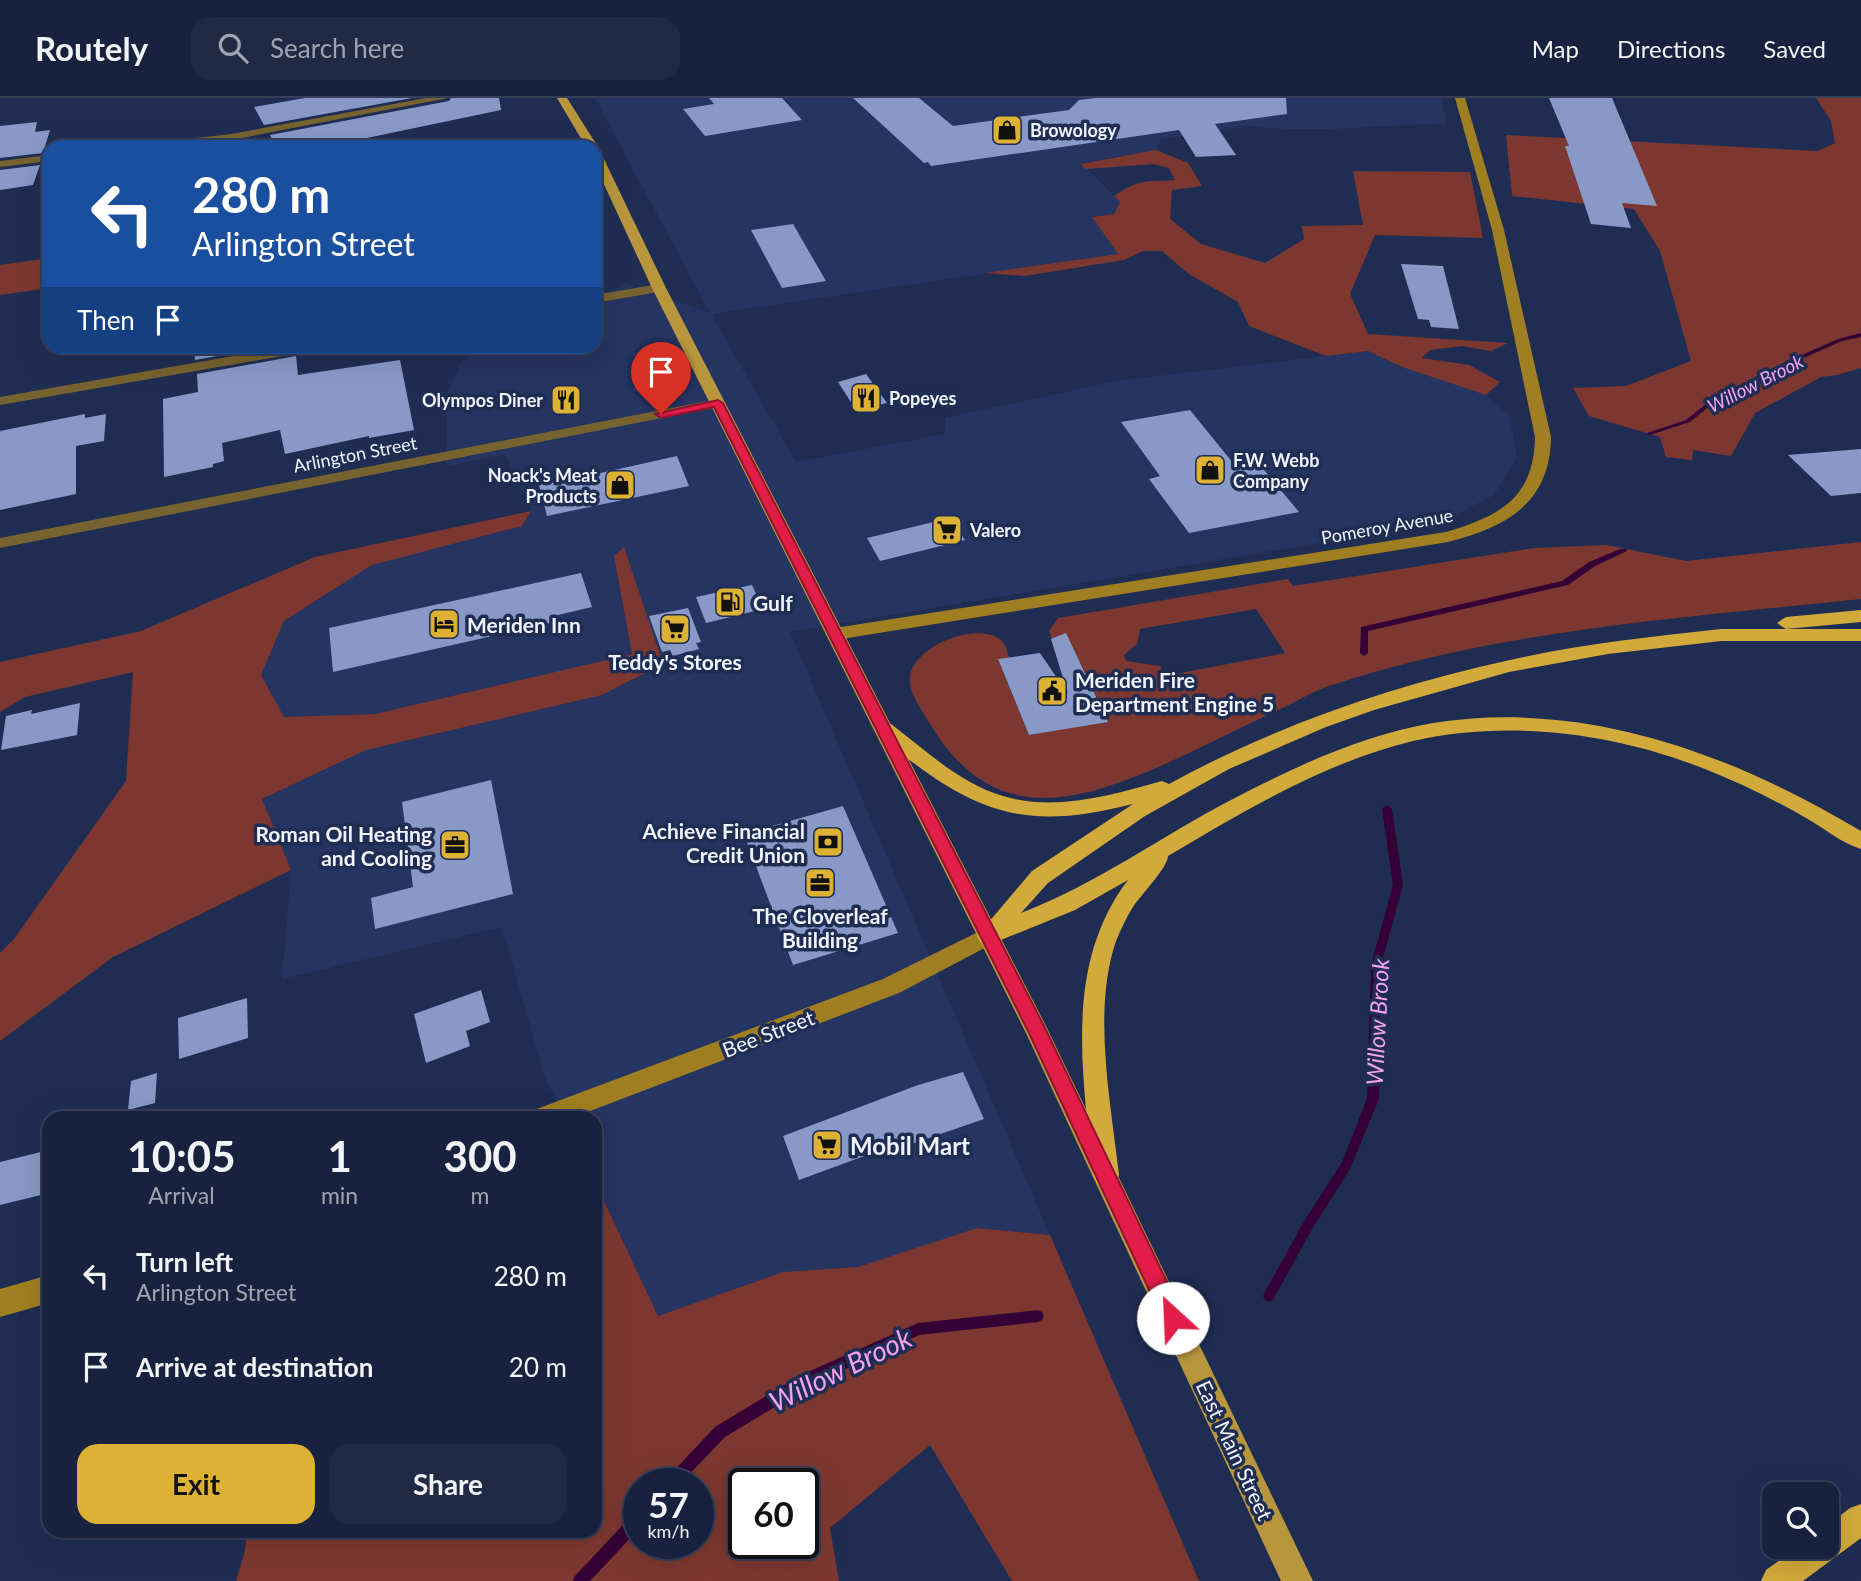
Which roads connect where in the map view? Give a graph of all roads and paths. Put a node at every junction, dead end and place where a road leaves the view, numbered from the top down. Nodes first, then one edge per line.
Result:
1 (443, 98) edge
2 (562, 98) edge
3 (1460, 98) edge
4 (199, 140) edge
5 (588, 140) edge
6 (42, 159) edge
7 (0, 164) edge
8 (602, 168) edge
9 (659, 288) junction
10 (602, 298) edge
11 (271, 354) edge
12 (0, 401) edge
13 (718, 403) junction
14 (0, 543) edge
15 (1861, 616) edge
16 (835, 634) junction
17 (1721, 635) junction
18 (1861, 635) edge
19 (884, 729) junction
20 (1194, 779) junction
21 (1861, 841) edge
22 (1172, 844) junction
23 (988, 936) junction
24 (561, 1111) edge
25 (1106, 1175) junction
26 (42, 1291) edge
27 (0, 1303) edge
28 (1861, 1520) edge
29 (1839, 1536) edge
30 (1808, 1559) edge
31 (1297, 1581) edge
32 (1777, 1581) edge

1 - 4 street
2 - 5 main road
3 - 16 main road, Pomeroy Avenue
6 - 7 street
8 - 9 main road, East Main Street
9 - 10 street
9 - 13 main road, East Main Street
11 - 12 street
13 - 14 street, Arlington Street
13 - 16 main road, East Main Street
15 - 17 highway
16 - 19 main road, East Main Street
17 - 18 highway
17 - 20 highway
19 - 20 highway
19 - 23 main road, East Main Street
20 - 23 highway
21 - 22 highway
22 - 23 highway
22 - 25 highway
23 - 24 main road, Bee Street
23 - 25 main road, East Main Street
25 - 31 main road, East Main Street
26 - 27 main road
28 - 29 highway
30 - 32 highway

